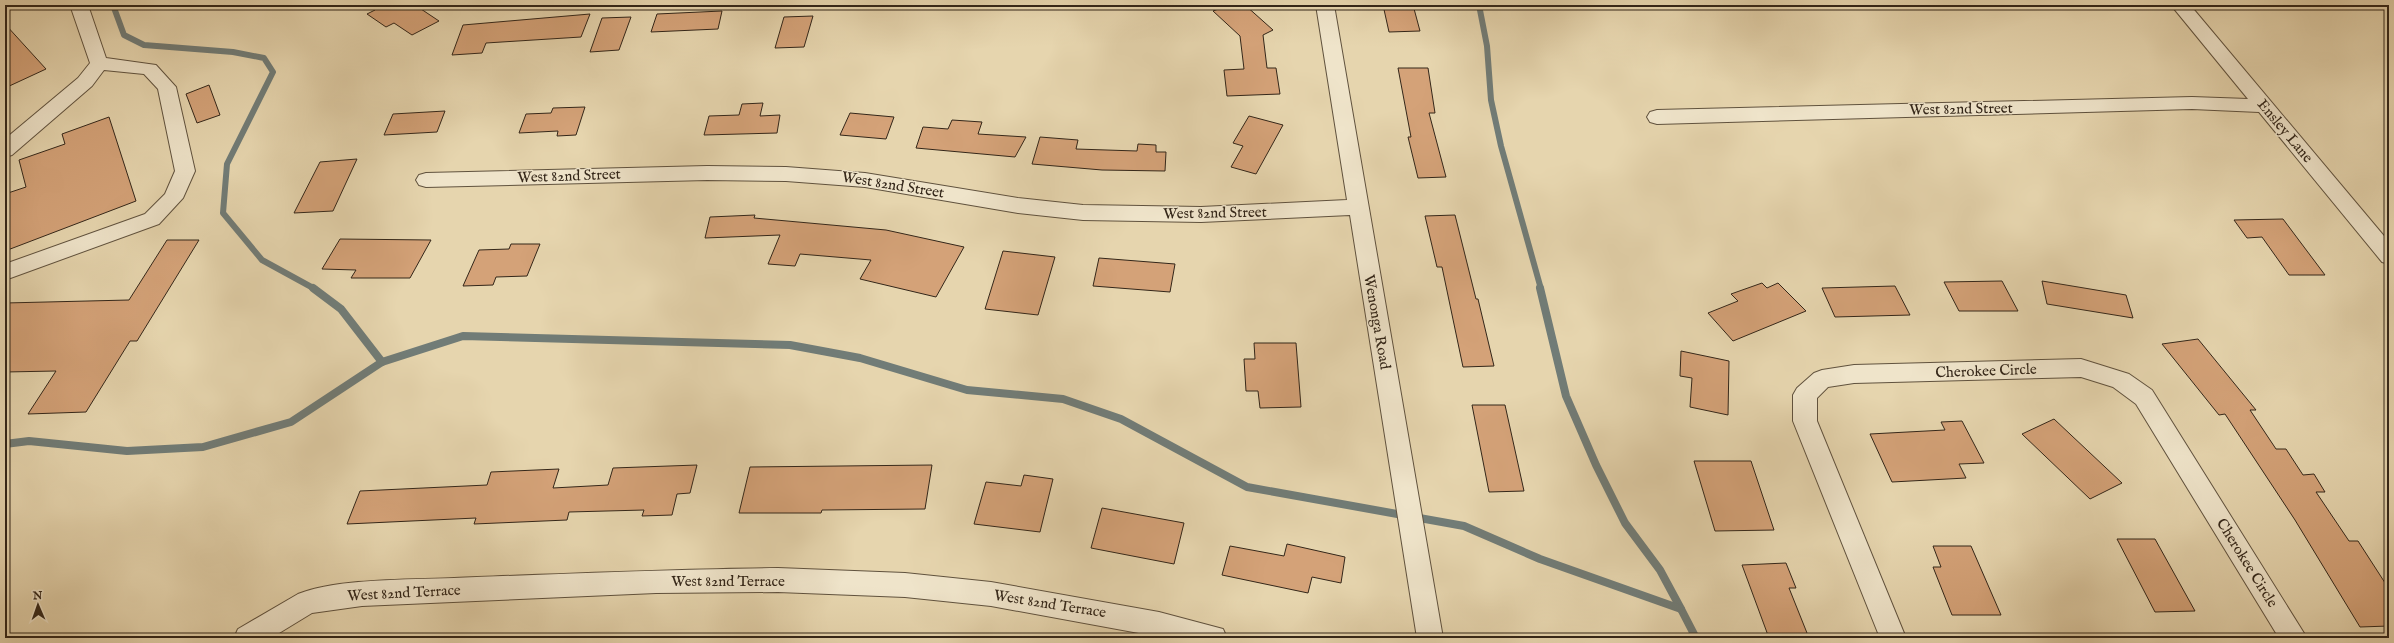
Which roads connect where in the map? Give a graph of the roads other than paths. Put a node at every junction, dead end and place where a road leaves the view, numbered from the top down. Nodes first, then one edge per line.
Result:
1 (79, 5) edge
2 (1325, 5) edge
3 (2180, 5) edge
4 (99, 63) junction
5 (2264, 106) junction
6 (1657, 117) dead end
7 (5, 150) edge
8 (426, 180) dead end
9 (1358, 207) junction
10 (2389, 256) edge
11 (5, 272) edge
12 (247, 638) edge
13 (1214, 638) edge
14 (1430, 638) edge
15 (1893, 638) edge
16 (2294, 638) edge

1 - 4 street
2 - 9 street, Wenonga Road
3 - 5 street, Ensley Lane
4 - 7 street
4 - 11 street
5 - 6 street, West 82nd Street
5 - 10 street, Ensley Lane
8 - 9 street, West 82nd Street
9 - 14 street, Wenonga Road
12 - 13 street, West 82nd Terrace
15 - 16 street, Cherokee Circle

